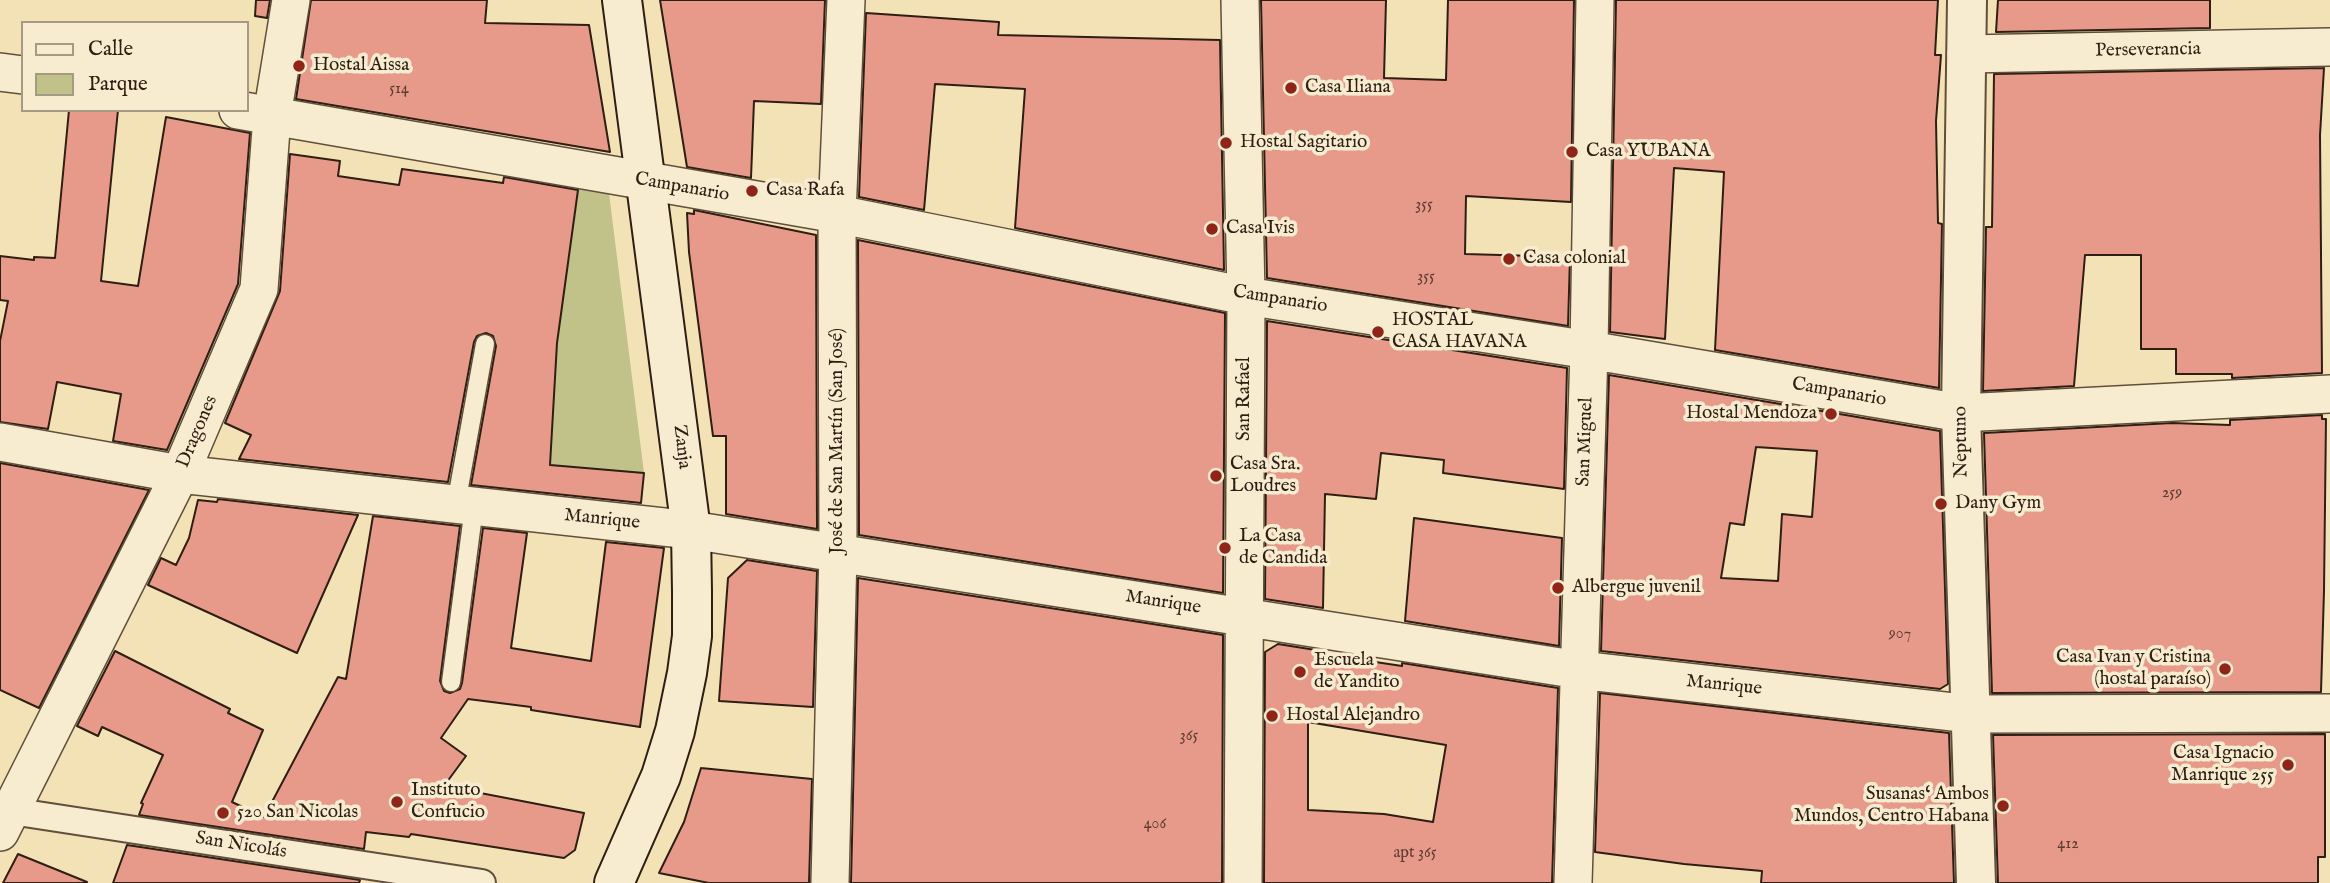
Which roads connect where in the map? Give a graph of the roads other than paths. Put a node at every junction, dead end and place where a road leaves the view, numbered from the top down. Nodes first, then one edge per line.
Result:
1 (291, 0) edge
2 (622, 0) edge
3 (846, 0) edge
4 (1240, 0) edge
5 (1595, 0) edge
6 (1967, 0) edge
7 (2330, 47) edge
8 (1966, 54) junction
9 (0, 72) edge
10 (21, 75) edge
11 (255, 113) edge
12 (647, 182) junction
13 (837, 214) junction
14 (1246, 296) junction
15 (485, 344) dead end
16 (1589, 350) junction
17 (2330, 394) edge
18 (1961, 413) junction
19 (0, 442) edge
20 (180, 474) junction
21 (465, 505) junction
22 (691, 530) junction
23 (838, 552) junction
24 (1244, 616) junction
25 (1579, 670) junction
26 (451, 682) dead end
27 (2330, 713) edge
28 (1972, 714) junction
29 (4, 818) edge
30 (383, 876) edge
31 (482, 883) edge
32 (614, 883) edge
33 (830, 883) edge
34 (1243, 883) edge
35 (1573, 883) edge
36 (1976, 883) edge

1 - 11 street, Dragones
2 - 12 main road, Zanja
3 - 13 street, José de San Martín (San José)
4 - 14 street, San Rafael
5 - 16 street, San Miguel
6 - 8 main road, Neptuno
7 - 8 street, Perseverancia
8 - 18 main road, Neptuno
9 - 10 street
11 - 12 street, Campanario
11 - 20 street, Dragones
12 - 13 street, Campanario
12 - 22 main road, Zanja
13 - 14 street, Campanario
13 - 23 street, José de San Martín (San José)
14 - 16 street, Campanario
14 - 24 street, San Rafael
15 - 21 lane
16 - 18 street, Campanario
16 - 25 street, San Miguel
17 - 18 street, Campanario
18 - 28 main road, Neptuno
19 - 20 street, Manrique
20 - 21 street, Manrique
20 - 29 street, Dragones
21 - 22 street, Manrique
21 - 26 lane
22 - 23 street, Manrique
22 - 32 main road, Zanja
23 - 24 street, Manrique
23 - 33 street, José de San Martín (San José)
24 - 25 street, Manrique
24 - 34 street, San Rafael
25 - 28 street, Manrique
25 - 35 street, San Miguel
27 - 28 street, Manrique
28 - 36 main road, Neptuno
29 - 30 street, San Nicolás
30 - 31 street, San Nicolás

